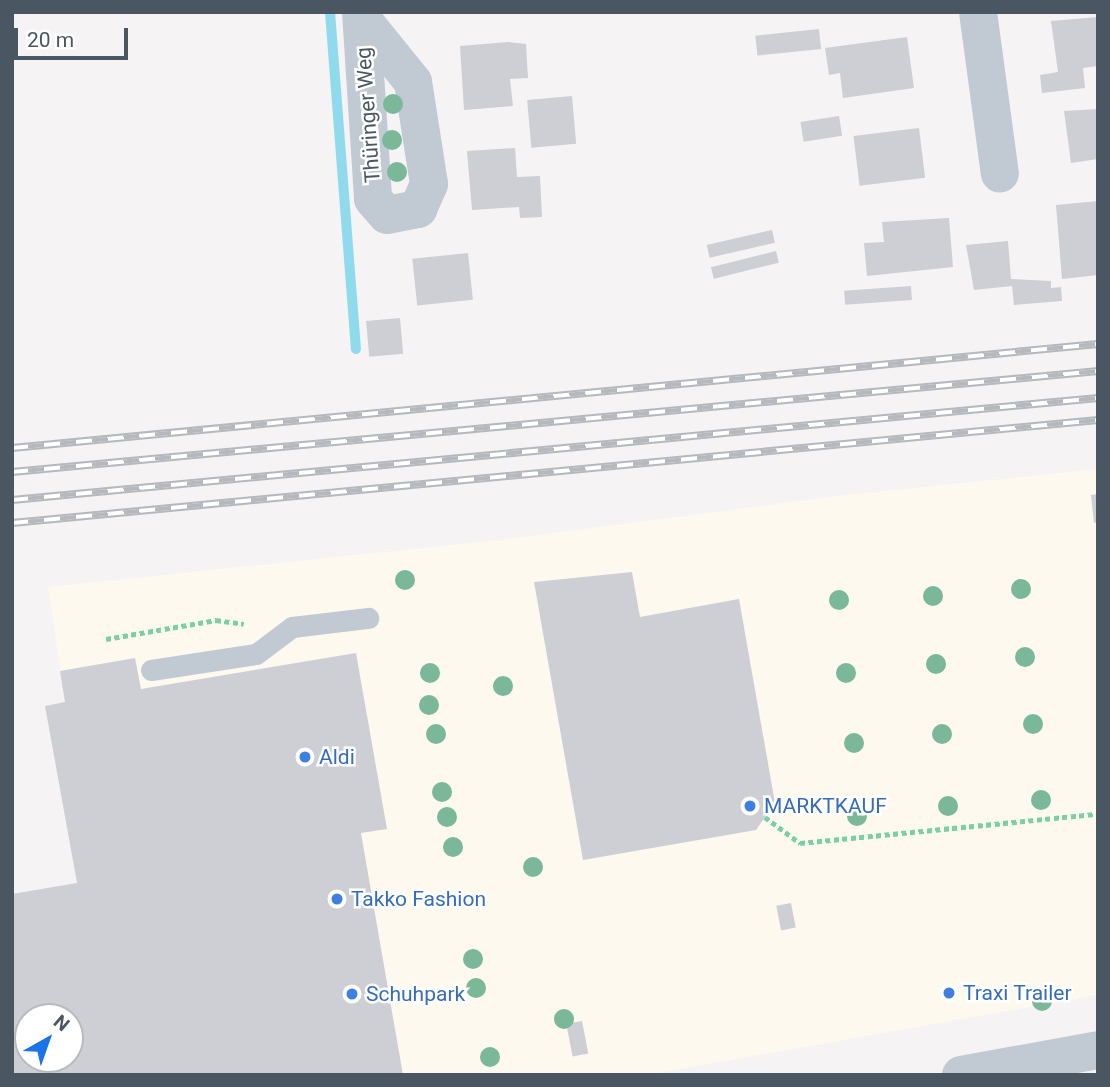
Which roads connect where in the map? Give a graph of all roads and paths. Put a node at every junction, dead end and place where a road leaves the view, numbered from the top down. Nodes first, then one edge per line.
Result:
1 (978, 12) edge
2 (1000, 174) dead end
3 (368, 618) dead end
4 (292, 627) junction
5 (107, 639) dead end
6 (151, 670) dead end
7 (1098, 814) edge
8 (765, 817) dead end
9 (1098, 1050) edge
10 (1039, 1068) edge
11 (961, 1075) edge

1 - 2 street
3 - 4 lane
4 - 5 path
4 - 6 lane
7 - 8 path
9 - 10 street
10 - 11 street

